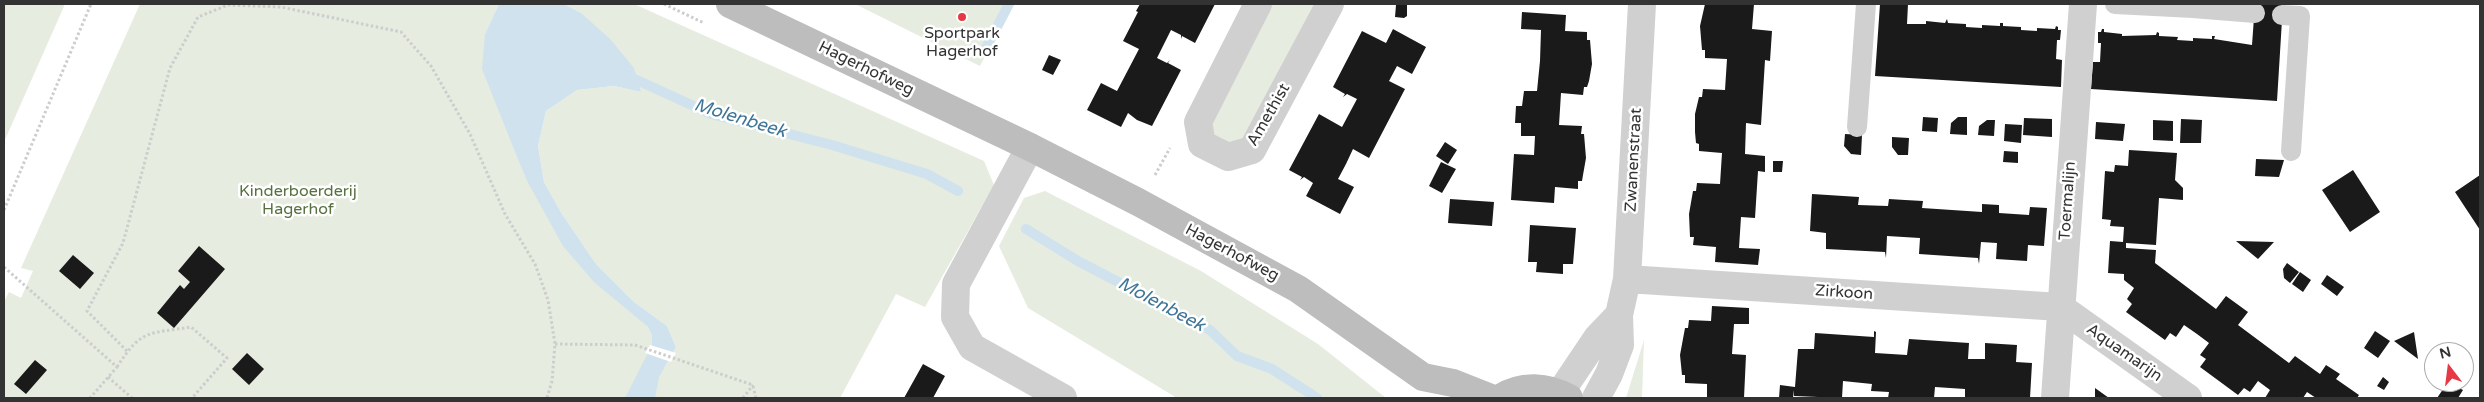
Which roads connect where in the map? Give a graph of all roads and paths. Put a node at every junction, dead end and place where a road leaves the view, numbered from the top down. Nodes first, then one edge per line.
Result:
1 (91, 4) edge
2 (730, 4) edge
3 (1258, 4) edge
4 (1330, 4) edge
5 (1642, 4) edge
6 (1866, 4) edge
7 (2083, 4) edge
8 (2115, 4) edge
9 (2193, 6) edge
10 (2254, 12) dead end
11 (2282, 14) dead end
12 (1857, 127) dead end
13 (1030, 147) junction
14 (2291, 151) dead end
15 (4, 210) edge
16 (4, 267) edge
17 (1627, 279) junction
18 (2060, 307) junction
19 (1619, 315) junction
20 (554, 344) junction
21 (128, 351) junction
22 (117, 367) junction
23 (108, 377) junction
24 (753, 385) junction
25 (1430, 387) edge
26 (1564, 396) edge
27 (90, 398) edge
28 (132, 398) edge
29 (192, 398) edge
30 (547, 398) edge
31 (743, 398) edge
32 (756, 398) edge
33 (1064, 398) edge
34 (1491, 398) edge
35 (1500, 398) edge
36 (1596, 398) edge
37 (2055, 398) edge
38 (2188, 398) edge

1 - 15 path
2 - 13 street, Hagerhofweg
3 - 4 street, Amethist
5 - 17 street, Zwanenstraat
6 - 12 lane
7 - 18 street, Toermalijn
8 - 9 lane
9 - 10 lane
11 - 14 lane
13 - 25 street, Hagerhofweg
13 - 33 street
16 - 22 path
17 - 18 street, Zirkoon
17 - 19 street, Zwanenstraat
18 - 37 street, Toermalijn
18 - 38 street, Aquamarijn
19 - 26 street
19 - 36 street, Zwanenstraat
20 - 21 path
20 - 24 path
20 - 30 path
21 - 22 path
21 - 29 path
22 - 23 path
23 - 27 path
23 - 28 path
24 - 31 path
24 - 32 path
25 - 34 street, Hagerhofweg
26 - 35 street

